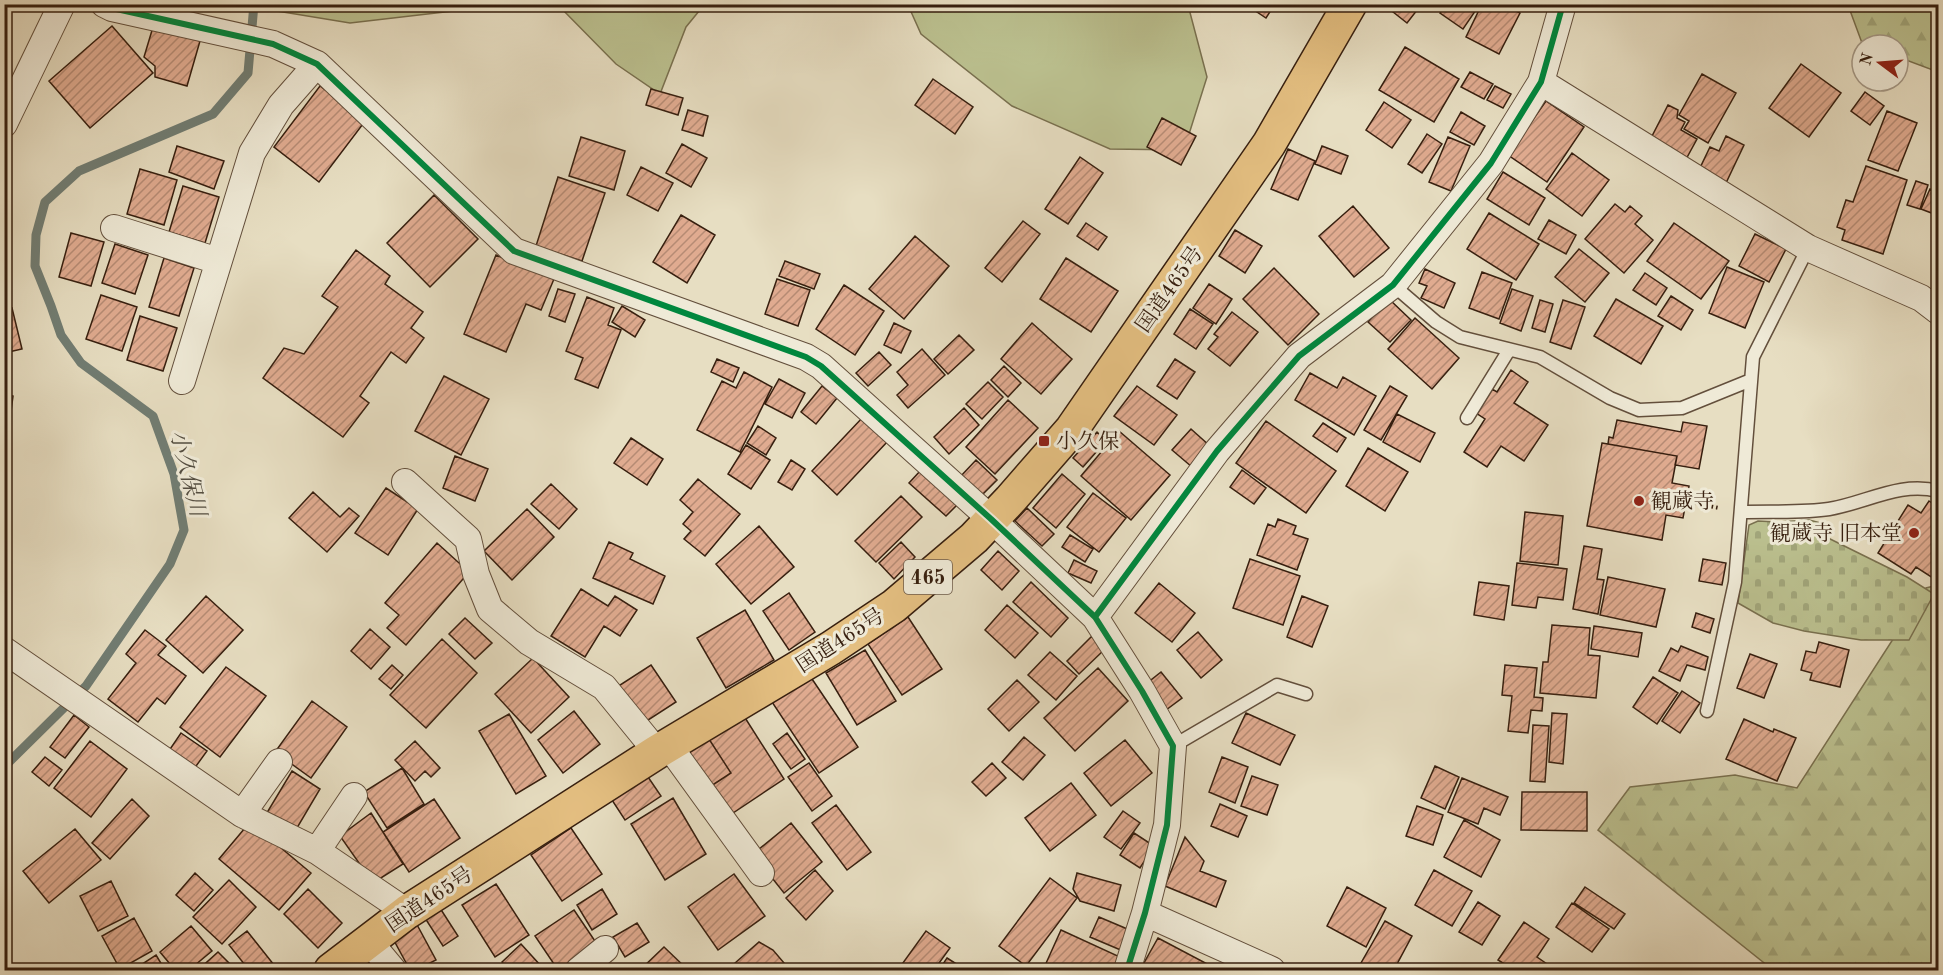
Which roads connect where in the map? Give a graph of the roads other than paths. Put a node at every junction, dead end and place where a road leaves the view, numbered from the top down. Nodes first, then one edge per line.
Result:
1 (62, 4) edge
2 (1350, 4) edge
3 (1563, 4) edge
4 (110, 6) edge
5 (317, 64) junction
6 (1541, 82) junction
7 (4, 124) edge
8 (114, 228) dead end
9 (1808, 248) junction
10 (218, 261) junction
11 (1393, 285) junction
12 (1937, 306) edge
13 (1509, 350) junction
14 (1751, 380) junction
15 (182, 381) dead end
16 (1467, 418) dead end
17 (405, 482) dead end
18 (1938, 491) edge
19 (1741, 512) junction
20 (991, 519) junction
21 (1095, 617) junction
22 (4, 650) edge
23 (1306, 694) dead end
24 (1707, 711) dead end
25 (1173, 746) junction
26 (663, 749) junction
27 (279, 762) dead end
28 (354, 796) dead end
29 (242, 814) junction
30 (317, 851) junction
31 (761, 873) dead end
32 (406, 912) junction
33 (1145, 913) junction
34 (368, 940) junction
35 (605, 949) dead end
36 (331, 970) edge
37 (393, 970) edge
38 (579, 970) edge
39 (1127, 970) edge
40 (1272, 970) edge

1 - 7 street
2 - 20 highway, 国道465号 / 465
3 - 6 street
4 - 5 street
5 - 10 street
5 - 20 street
6 - 9 street
6 - 11 street
8 - 10 street
9 - 12 street
9 - 14 lane
10 - 15 street
11 - 13 lane
11 - 21 street
13 - 14 lane
13 - 16 lane
14 - 19 lane
17 - 26 street
18 - 19 lane
19 - 24 lane
20 - 21 street
20 - 26 highway, 国道465号 / 465
21 - 25 street
22 - 29 street
23 - 25 lane
25 - 33 street
26 - 31 street
26 - 32 highway, 国道465号 / 465
27 - 29 street
28 - 30 street
29 - 30 street
30 - 32 street
32 - 34 highway, 国道465号 / 465
33 - 39 street
33 - 40 street
34 - 36 highway, 国道465号 / 465
34 - 37 street
35 - 38 street

